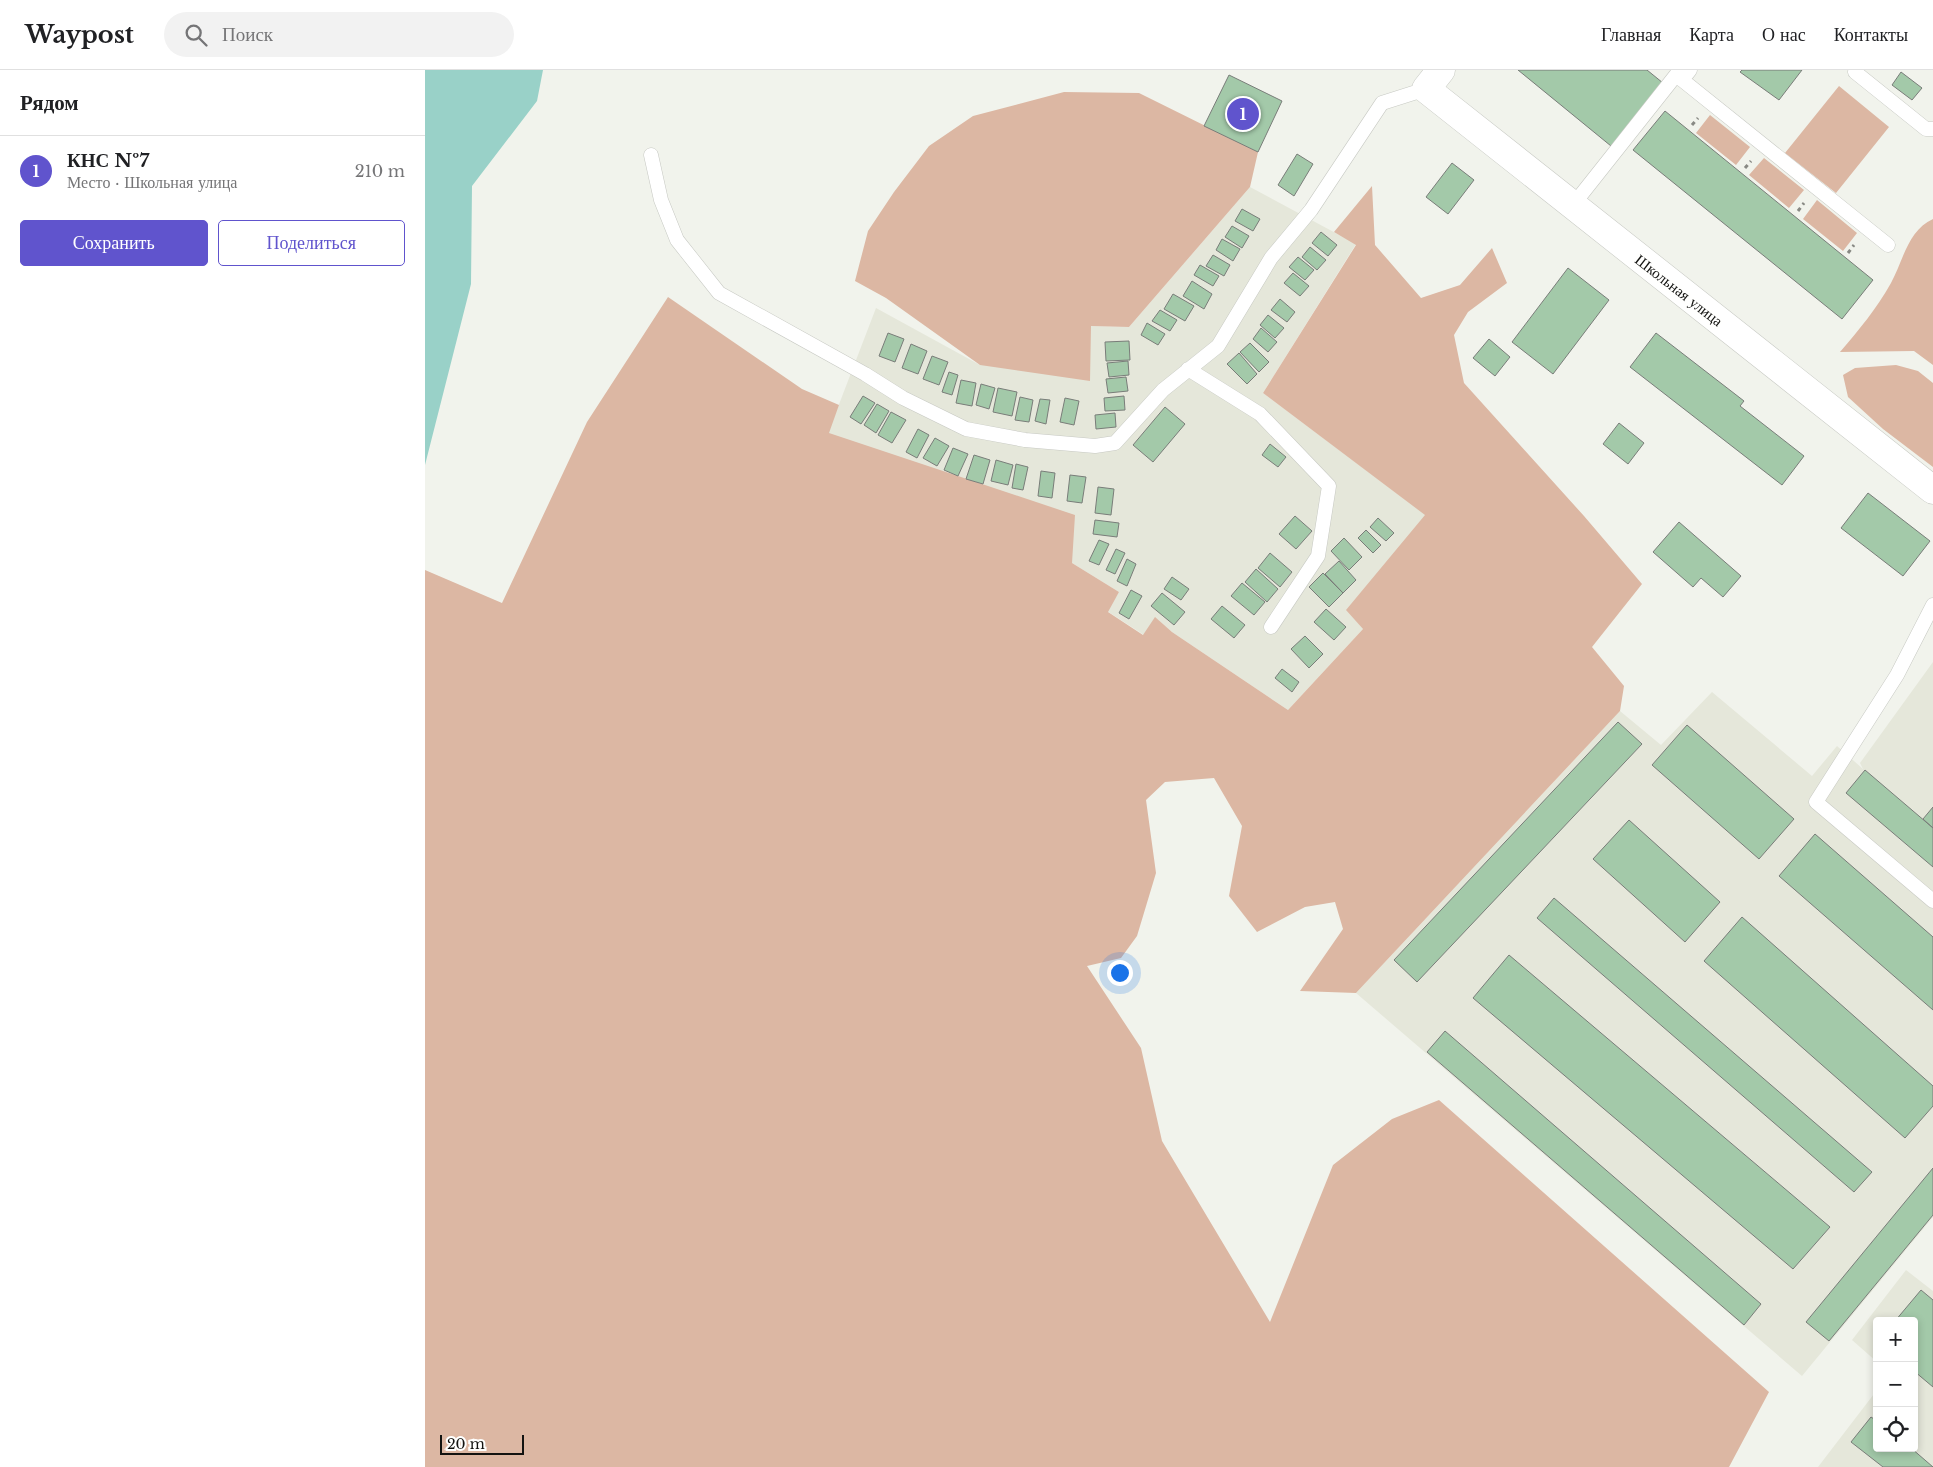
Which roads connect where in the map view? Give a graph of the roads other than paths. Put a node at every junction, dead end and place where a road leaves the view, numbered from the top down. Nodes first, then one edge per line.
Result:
1 (1855, 72) dead end
2 (1686, 75) edge
3 (1434, 80) edge
4 (1933, 128) edge
5 (651, 155) dead end
6 (1573, 205) junction
7 (1888, 245) dead end
8 (1188, 368) junction
9 (1933, 490) edge
10 (1933, 605) edge
11 (1271, 627) dead end
12 (1933, 901) edge

1 - 4 lane
2 - 6 lane
2 - 7 lane
3 - 6 street, Школьная улица
3 - 8 lane
5 - 8 lane
6 - 9 street, Школьная улица
8 - 11 lane
10 - 12 lane

